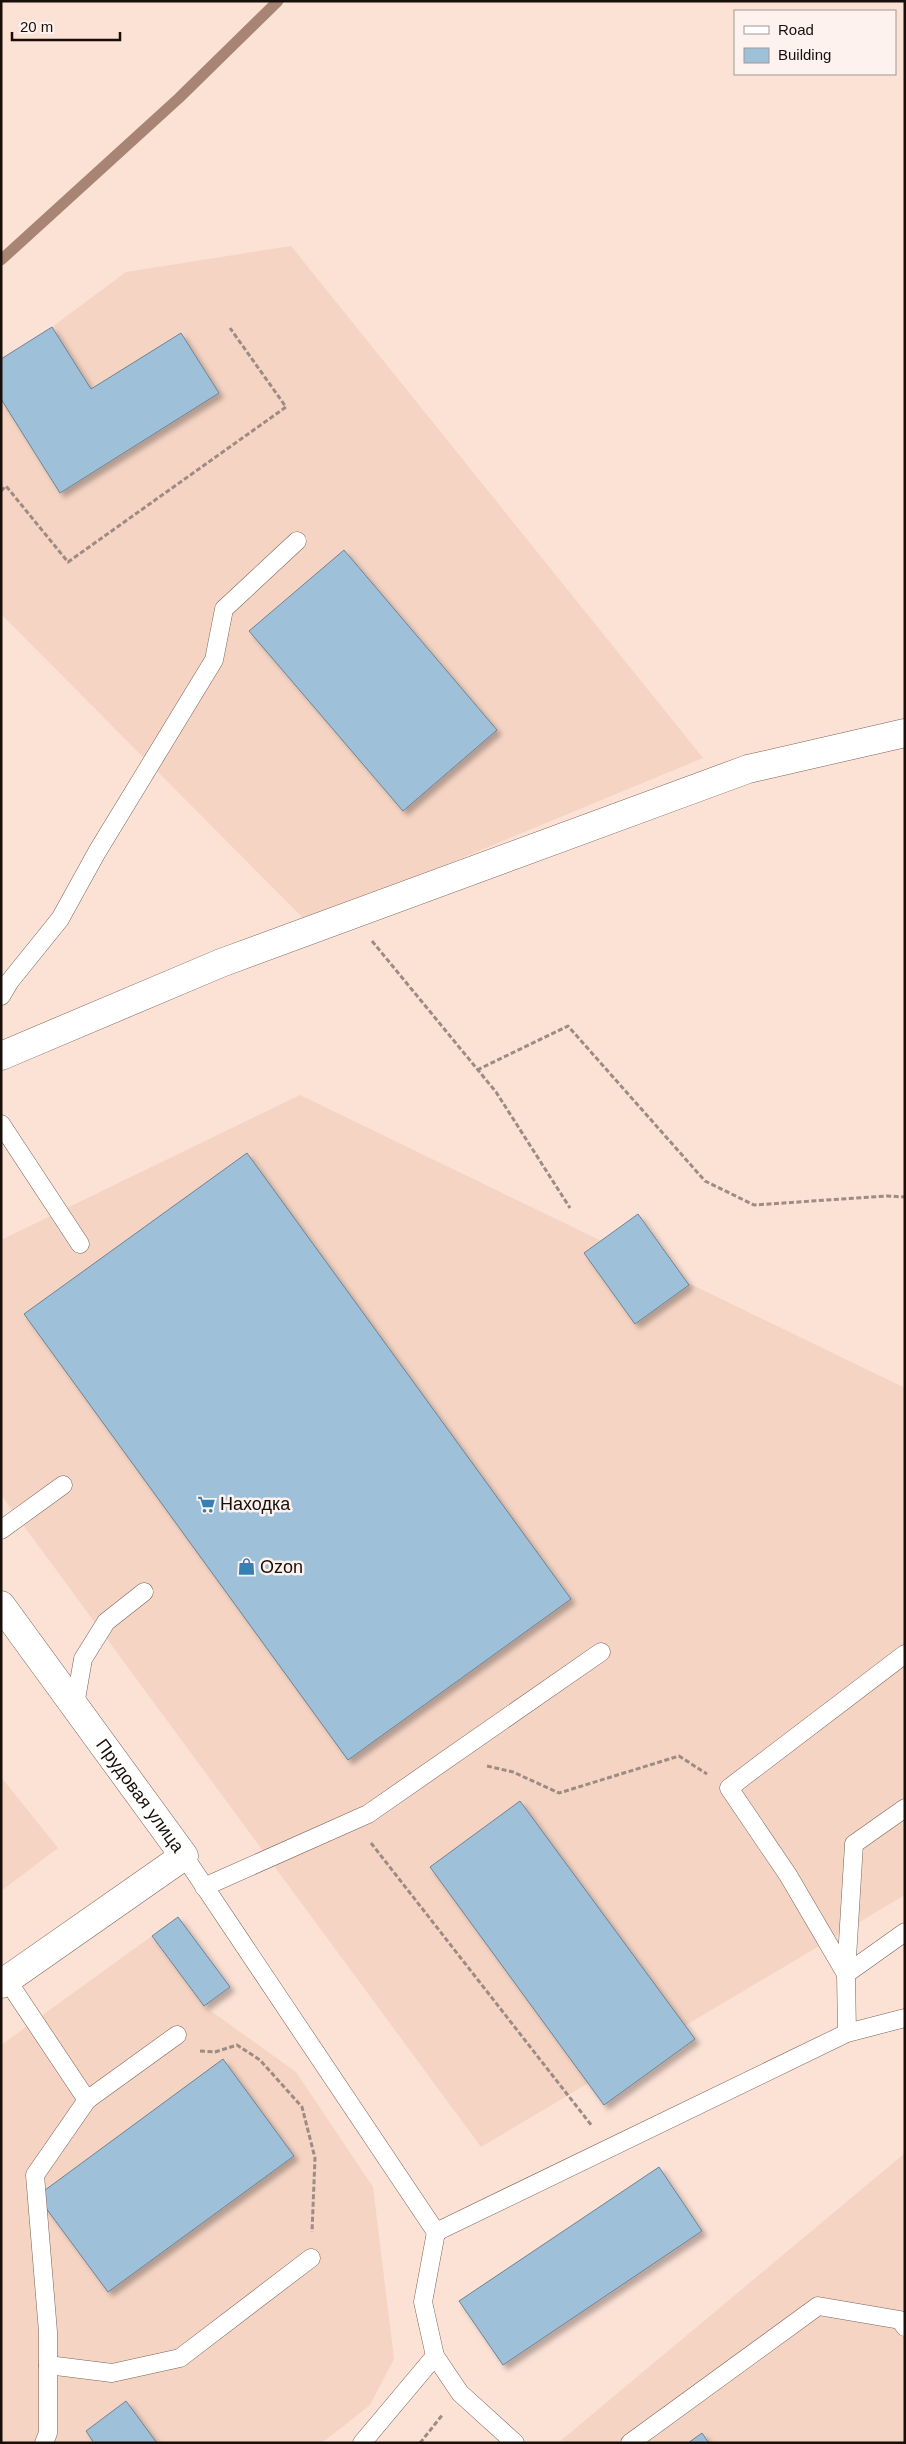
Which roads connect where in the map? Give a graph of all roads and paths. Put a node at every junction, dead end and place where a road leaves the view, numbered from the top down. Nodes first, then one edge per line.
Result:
1 (230, 328) dead end
2 (1, 491) edge
3 (297, 541) dead end
4 (905, 733) edge
5 (351, 916) junction
6 (1, 996) edge
7 (1, 1056) edge
8 (477, 1070) junction
9 (1, 1124) edge
10 (905, 1197) edge
11 (570, 1208) dead end
12 (80, 1244) dead end
13 (63, 1485) dead end
14 (1, 1530) edge
15 (144, 1592) dead end
16 (1, 1605) edge
17 (601, 1652) dead end
18 (905, 1654) edge
19 (74, 1705) junction
20 (449, 1758) junction
21 (729, 1788) junction
22 (905, 1808) edge
23 (353, 1820) junction
24 (184, 1856) junction
25 (204, 1887) junction
26 (905, 1932) edge
27 (846, 1974) junction
28 (4, 1982) edge
29 (905, 2018) edge
30 (847, 2033) junction
31 (177, 2036) joint
32 (87, 2100) junction
33 (610, 2148) junction
34 (436, 2232) junction
35 (310, 2258) joint
36 (905, 2327) edge
37 (435, 2356) junction
38 (48, 2365) junction
39 (460, 2394) junction
40 (44, 2443) edge
41 (362, 2443) edge
42 (420, 2443) edge
43 (514, 2443) edge
44 (630, 2443) edge

1 - 2 path
3 - 6 lane
4 - 5 street
5 - 7 street
5 - 8 path
8 - 10 path
8 - 11 path
9 - 12 lane
13 - 14 lane
15 - 19 lane
16 - 19 street, Прудовая улица
17 - 20 lane
18 - 21 lane
19 - 24 street, Прудовая улица
20 - 21 path
20 - 23 lane
21 - 27 lane
22 - 27 lane
23 - 25 lane
23 - 33 path
24 - 25 lane
24 - 28 street, Прудовая улица
25 - 34 lane
26 - 27 lane
27 - 30 lane
28 - 32 lane
29 - 30 lane
30 - 33 lane
31 - 32 lane
31 - 35 path
32 - 38 lane
33 - 34 lane
34 - 37 lane
35 - 38 lane
36 - 44 lane
37 - 39 lane
37 - 41 lane
38 - 40 lane
39 - 42 path
39 - 43 lane

